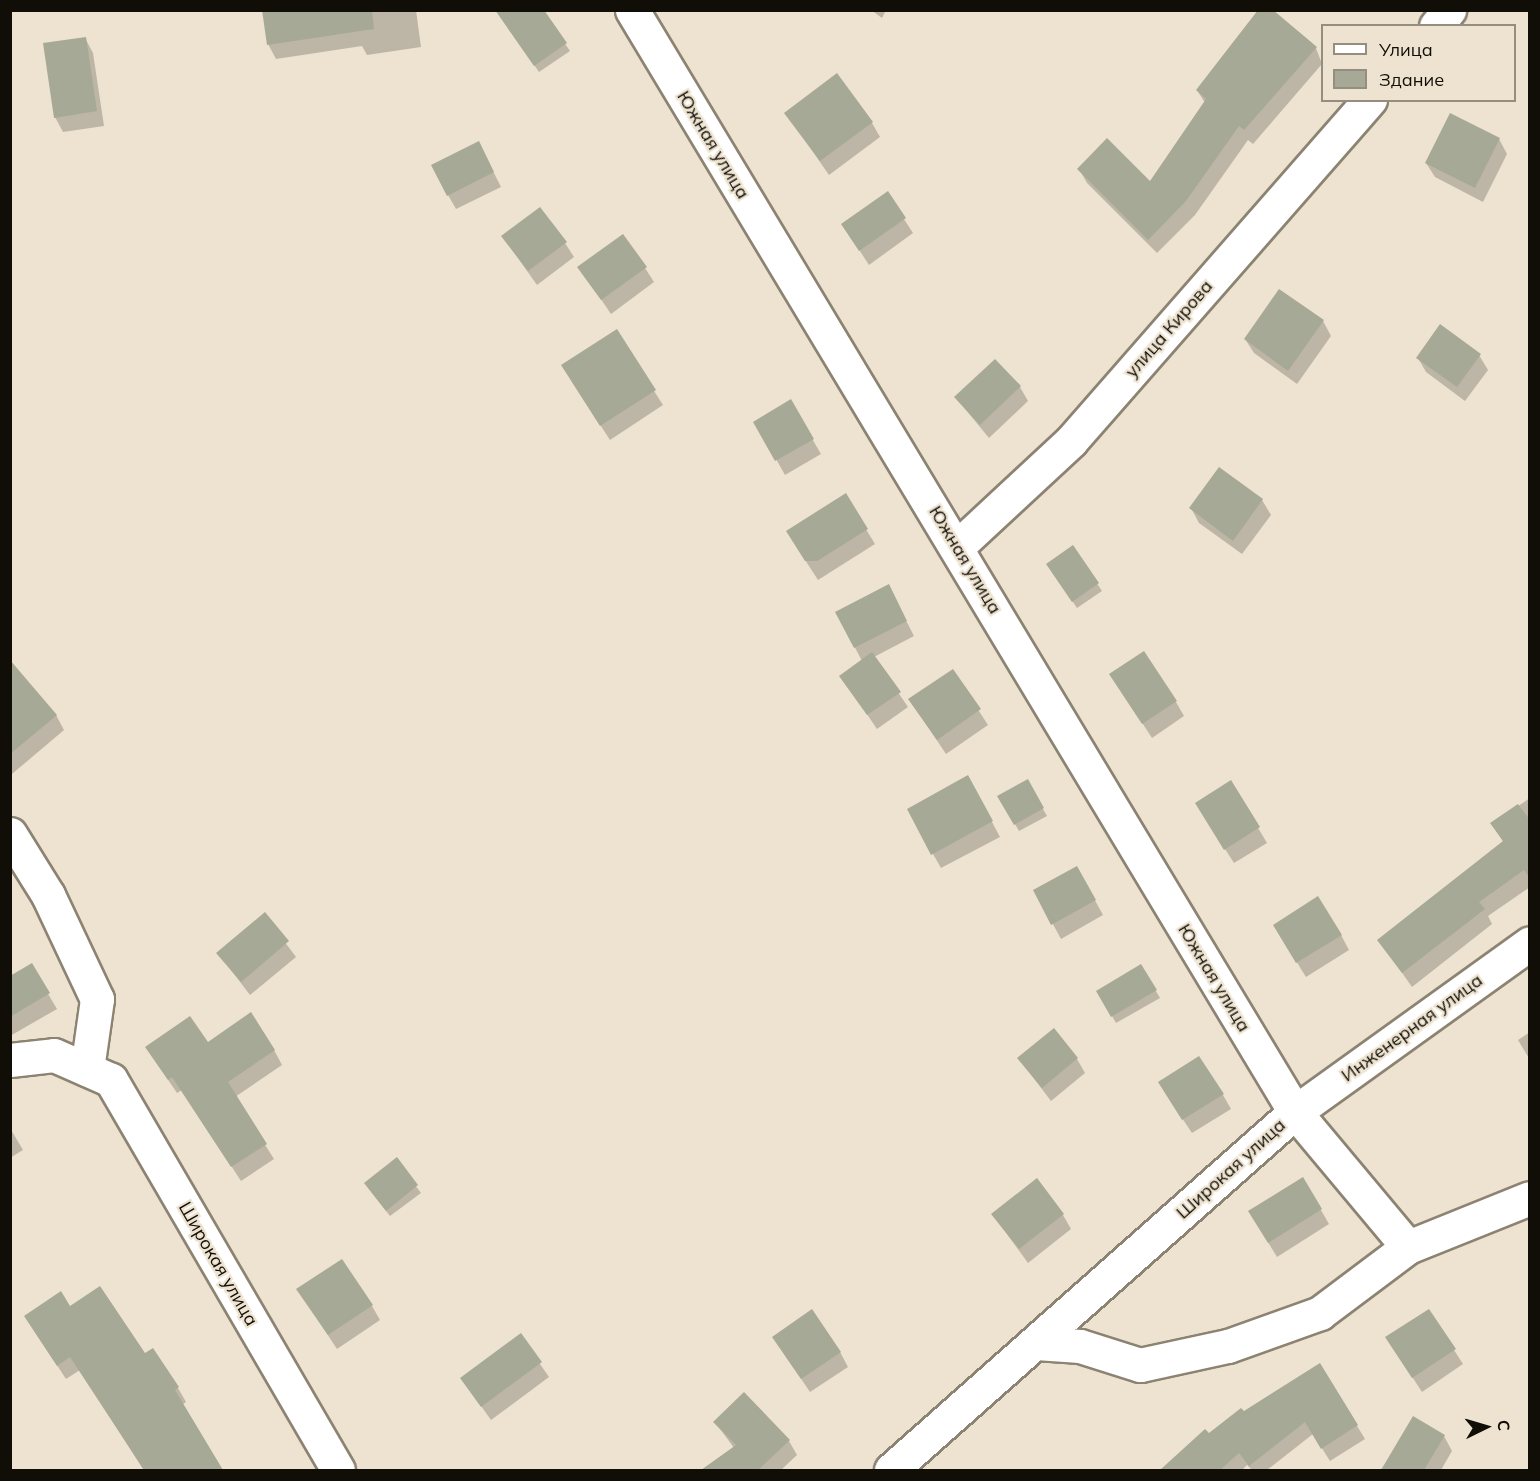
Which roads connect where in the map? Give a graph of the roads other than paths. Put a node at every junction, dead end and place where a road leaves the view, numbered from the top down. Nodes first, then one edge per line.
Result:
1 (632, 10) edge
2 (1449, 10) edge
3 (1438, 24) edge
4 (1368, 102) edge
5 (957, 547) junction
6 (10, 834) edge
7 (1530, 943) edge
8 (10, 1060) edge
9 (87, 1069) junction
10 (1295, 1112) junction
11 (1530, 1198) edge
12 (1408, 1247) junction
13 (1036, 1342) junction
14 (338, 1470) edge
15 (891, 1470) edge

1 - 5 street, Южная улица
2 - 3 street
4 - 5 street, улица Кирова
5 - 10 street, Южная улица
6 - 9 street
7 - 10 street, Инженерная улица
8 - 9 street, Широкая улица
9 - 14 street, Широкая улица
10 - 12 street, Широкая улица
10 - 13 street, Широкая улица
11 - 12 street
12 - 13 street
13 - 15 street, Широкая улица

